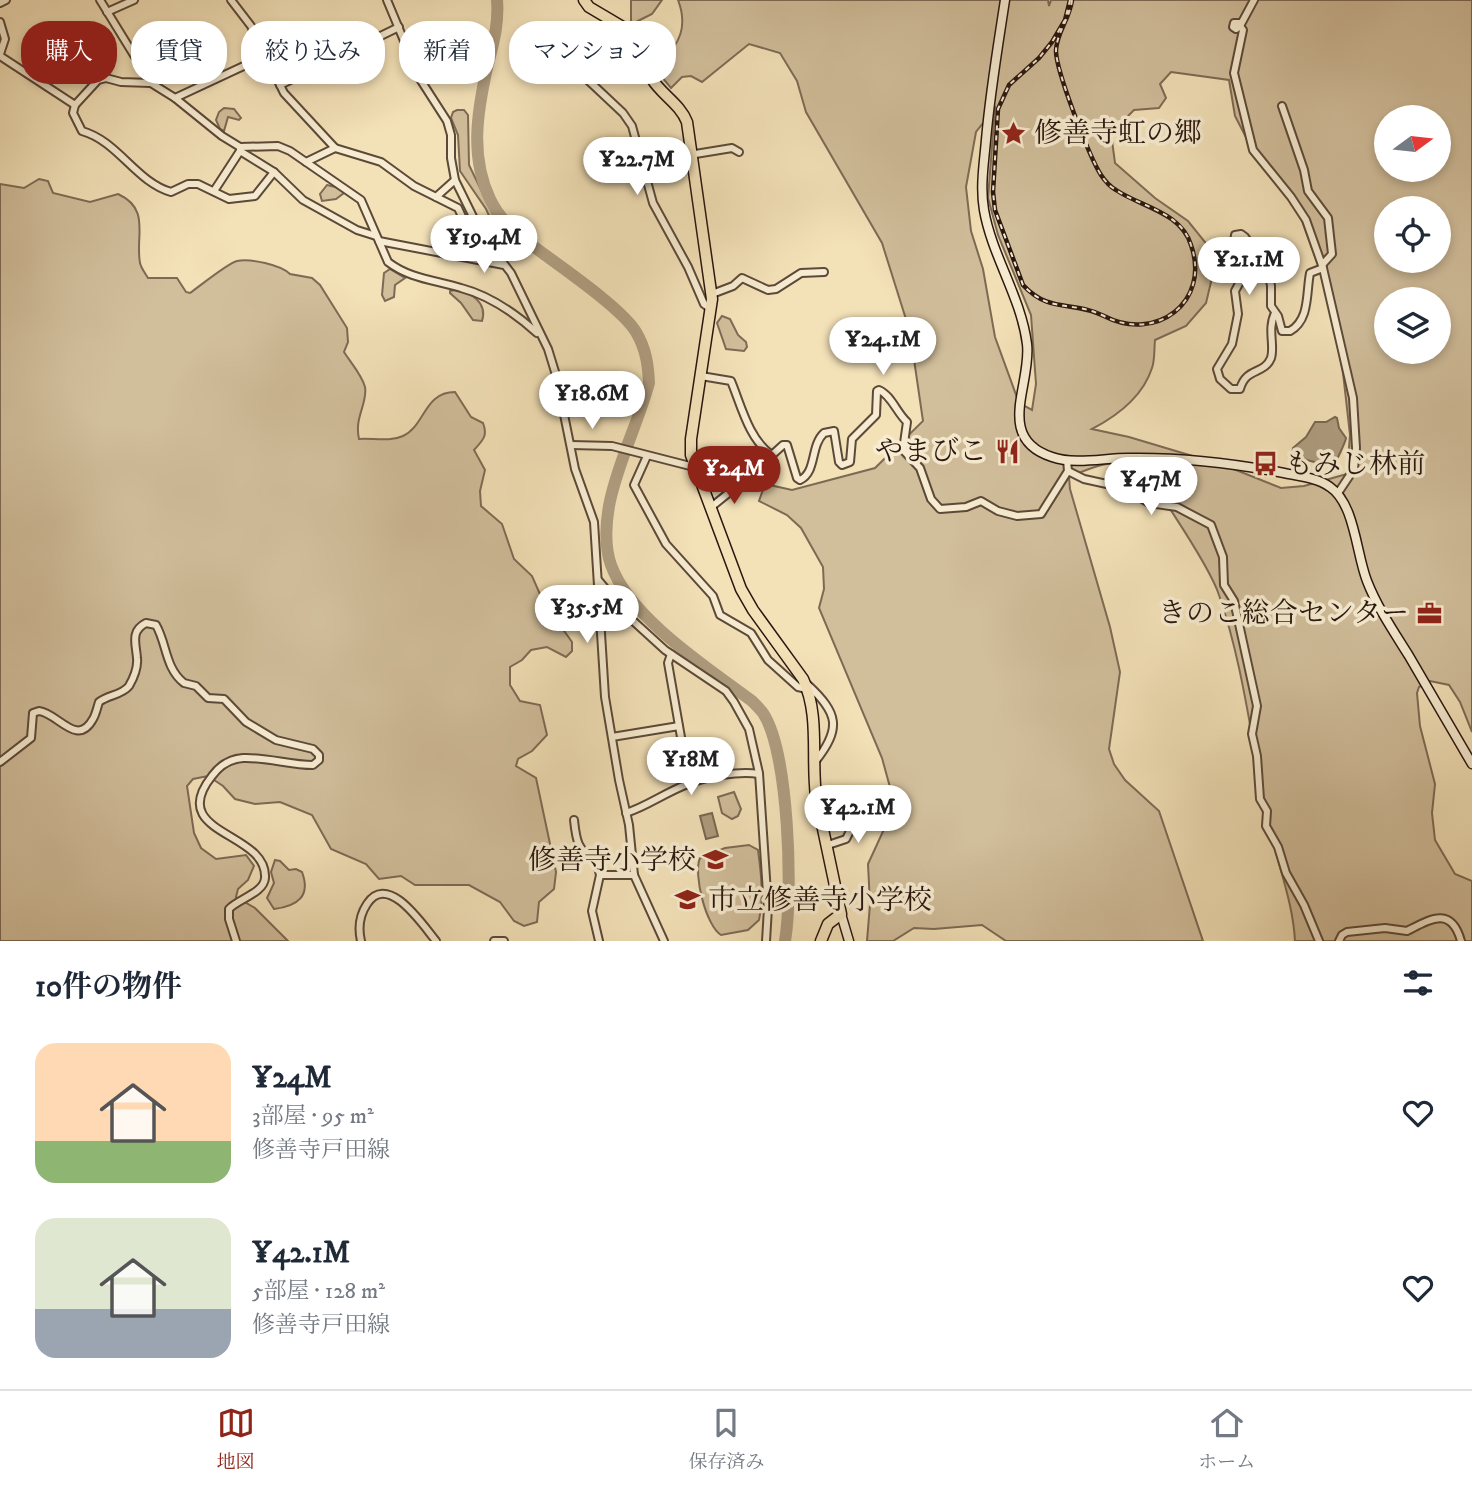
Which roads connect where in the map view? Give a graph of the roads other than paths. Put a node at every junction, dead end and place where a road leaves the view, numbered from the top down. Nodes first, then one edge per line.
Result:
1 (6, 0) edge
2 (100, 0) edge
3 (134, 0) edge
4 (231, 0) edge
5 (387, 0) edge
6 (584, 0) edge
7 (1005, 0) edge
8 (1254, 0) edge
9 (0, 3) edge
10 (107, 12) junction
11 (247, 21) edge
12 (0, 22) edge
13 (399, 27) joint
14 (131, 51) edge
15 (0, 55) edge
16 (241, 67) edge
17 (131, 83) edge
18 (153, 84) edge
19 (423, 84) edge
20 (592, 84) edge
21 (280, 85) joint
22 (175, 98) junction
23 (75, 105) junction
24 (1282, 106) dead end
25 (335, 148) junction
26 (240, 149) junction
27 (739, 152) dead end
28 (692, 156) junction
29 (306, 162) junction
30 (274, 172) junction
31 (644, 175) junction
32 (455, 180) junction
33 (215, 191) junction
34 (436, 197) junction
35 (378, 238) junction
36 (468, 258) junction
37 (505, 265) junction
38 (1323, 266) junction
39 (824, 272) dead end
40 (712, 294) junction
41 (711, 309) junction
42 (1275, 313) junction
43 (539, 334) junction
44 (701, 376) junction
45 (571, 445) junction
46 (643, 455) junction
47 (1067, 460) junction
48 (694, 467) junction
49 (1068, 471) junction
50 (741, 483) dead end
51 (1338, 493) junction
52 (710, 508) junction
53 (597, 580) junction
54 (671, 654) junction
55 (806, 686) junction
56 (679, 726) junction
57 (612, 737) junction
58 (0, 762) edge
59 (813, 763) junction
60 (1472, 764) edge
61 (760, 775) junction
62 (689, 783) junction
63 (868, 811) dead end
64 (626, 813) junction
65 (574, 820) dead end
66 (828, 845) junction
67 (600, 874) junction
68 (634, 875) junction
69 (841, 914) junction
70 (236, 941) edge
71 (361, 941) edge
72 (436, 941) edge
73 (494, 941) edge
74 (504, 941) edge
75 (599, 941) edge
76 (664, 941) edge
77 (766, 941) edge
78 (821, 941) edge
79 (849, 941) edge
80 (1319, 941) edge
81 (1339, 941) edge
82 (1461, 941) edge

1 - 9 street
2 - 10 street
3 - 10 street
4 - 11 street
5 - 13 street
6 - 28 main road
7 - 47 street
8 - 38 street
10 - 14 street
12 - 15 street
13 - 21 street
15 - 23 street
16 - 22 street
17 - 23 street
18 - 22 street
19 - 32 street
20 - 31 street
21 - 25 street
22 - 26 street
23 - 33 street
24 - 38 street
25 - 29 street
25 - 34 street
26 - 29 street
26 - 30 street
26 - 33 street
27 - 28 street
28 - 31 street
28 - 40 main road
29 - 35 street
30 - 33 street
30 - 35 street
31 - 41 street
32 - 34 street
32 - 37 street
34 - 36 street
35 - 36 street
35 - 43 street
36 - 37 street
37 - 43 street
38 - 42 street
38 - 51 street
39 - 40 street
40 - 41 main road
41 - 44 main road
42 - 42 street
43 - 45 street
44 - 48 main road
44 - 49 street
45 - 46 street
45 - 53 street
46 - 48 street
46 - 55 street
47 - 49 street
47 - 51 street
48 - 52 main road
49 - 80 street
50 - 52 street
51 - 60 street
52 - 55 main road
53 - 54 street
53 - 57 street
54 - 56 street
54 - 61 street
55 - 59 main road
55 - 59 street
56 - 57 street
56 - 62 street
57 - 64 street
58 - 70 street
59 - 66 main road
61 - 62 street
61 - 77 street
62 - 64 street
63 - 66 street
64 - 68 street
65 - 67 street
66 - 69 main road
67 - 68 street
67 - 75 street
68 - 76 street
69 - 78 main road
69 - 79 street
71 - 72 street
73 - 74 street
81 - 82 street

